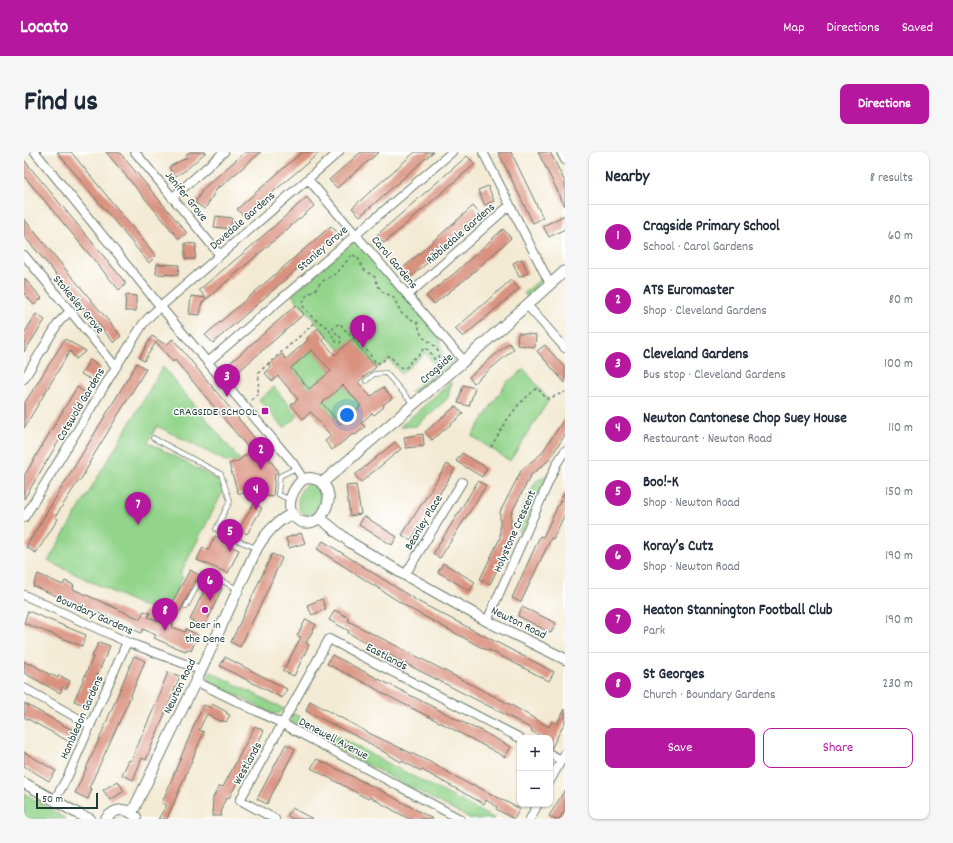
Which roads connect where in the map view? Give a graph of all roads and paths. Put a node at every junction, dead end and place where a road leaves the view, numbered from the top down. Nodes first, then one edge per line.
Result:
1 (35, 152) edge
2 (135, 152) edge
3 (224, 152) edge
4 (339, 152) edge
5 (452, 152) edge
6 (483, 152) edge
7 (561, 152) edge
8 (565, 160) edge
9 (308, 179) junction
10 (172, 198) junction
11 (510, 205) junction
12 (356, 234) junction
13 (219, 254) junction
14 (24, 255) edge
15 (565, 271) edge
16 (550, 284) junction
17 (408, 295) junction
18 (527, 305) junction
19 (160, 306) junction
20 (70, 312) junction
21 (316, 321) junction
22 (565, 348) edge
23 (464, 361) junction
24 (208, 362) junction
25 (116, 367) junction
26 (27, 369) edge
27 (24, 379) edge
28 (366, 381) dead end
29 (565, 392) edge
30 (414, 404) junction
31 (245, 405) junction
32 (153, 438) dead end
33 (491, 447) dead end
34 (565, 451) edge
35 (296, 468) junction
36 (303, 479) junction
37 (462, 482) dead end
38 (322, 483) junction
39 (290, 501) junction
40 (291, 514) junction
41 (24, 518) edge
42 (320, 518) junction
43 (257, 548) junction
44 (405, 575) junction
45 (238, 589) junction
46 (24, 595) edge
47 (186, 607) dead end
48 (487, 621) junction
49 (127, 642) junction
50 (565, 659) edge
51 (201, 670) junction
52 (196, 681) junction
53 (24, 688) edge
54 (282, 724) junction
55 (90, 725) junction
56 (517, 736) edge
57 (553, 755) edge
58 (563, 757) edge
59 (553, 776) edge
60 (24, 784) edge
61 (54, 801) junction
62 (536, 807) edge
63 (134, 816) edge
64 (90, 819) edge
65 (106, 819) edge
66 (275, 819) edge
67 (460, 819) edge
68 (530, 819) edge

1 - 19 street
2 - 10 street, Jenifer Grove
3 - 10 street
4 - 9 street, Dovedale Gardens
5 - 12 street, Stanley Grove
6 - 11 street
7 - 8 street
9 - 12 street, Carol Gardens
9 - 13 street, Dovedale Gardens
10 - 13 street, Jenifer Grove
11 - 16 street
11 - 17 street, Ribbledale Gardens
12 - 17 street, Carol Gardens
12 - 24 street, Stanley Grove
13 - 19 street, Dovedale Gardens
14 - 20 street, Stokesley Grove
15 - 16 street, Cragside
16 - 18 street, Cragside
17 - 23 street, Carol Gardens
18 - 22 street
18 - 23 street, Cragside
19 - 24 street
19 - 25 street, Cotswold Gardens
20 - 25 street, Stokesley Grove
20 - 26 street
21 - 21 path
21 - 31 path
23 - 30 street, Cragside
24 - 31 street
25 - 41 street, Cotswold Gardens
26 - 27 street
28 - 30 lane
29 - 33 path
30 - 38 street, Cragside
31 - 35 street
32 - 43 lane
34 - 48 street, Holystone Crescent
35 - 36 street
35 - 39 lane
36 - 38 street
36 - 39 street
37 - 44 street, Beanley Place
38 - 42 street
39 - 40 street
40 - 42 street
40 - 43 street, Newton Road
42 - 44 street, Newton Road
43 - 45 street, Newton Road
44 - 48 street, Newton Road
45 - 47 lane
45 - 51 street, Newton Road
46 - 49 street, Boundary Gardens
48 - 50 street, Newton Road
49 - 51 street, Boundary Gardens
49 - 55 street, Hambledon Gardens
51 - 52 street, Newton Road
52 - 54 street, Denewell Avenue
52 - 63 street, Newton Road
53 - 55 street
54 - 56 street, Eastlands
54 - 66 street, Westlands
54 - 67 street, Denewell Avenue
55 - 61 street, Hambledon Gardens
57 - 58 street
58 - 59 street
60 - 61 street
61 - 64 street
62 - 68 street
63 - 65 street

